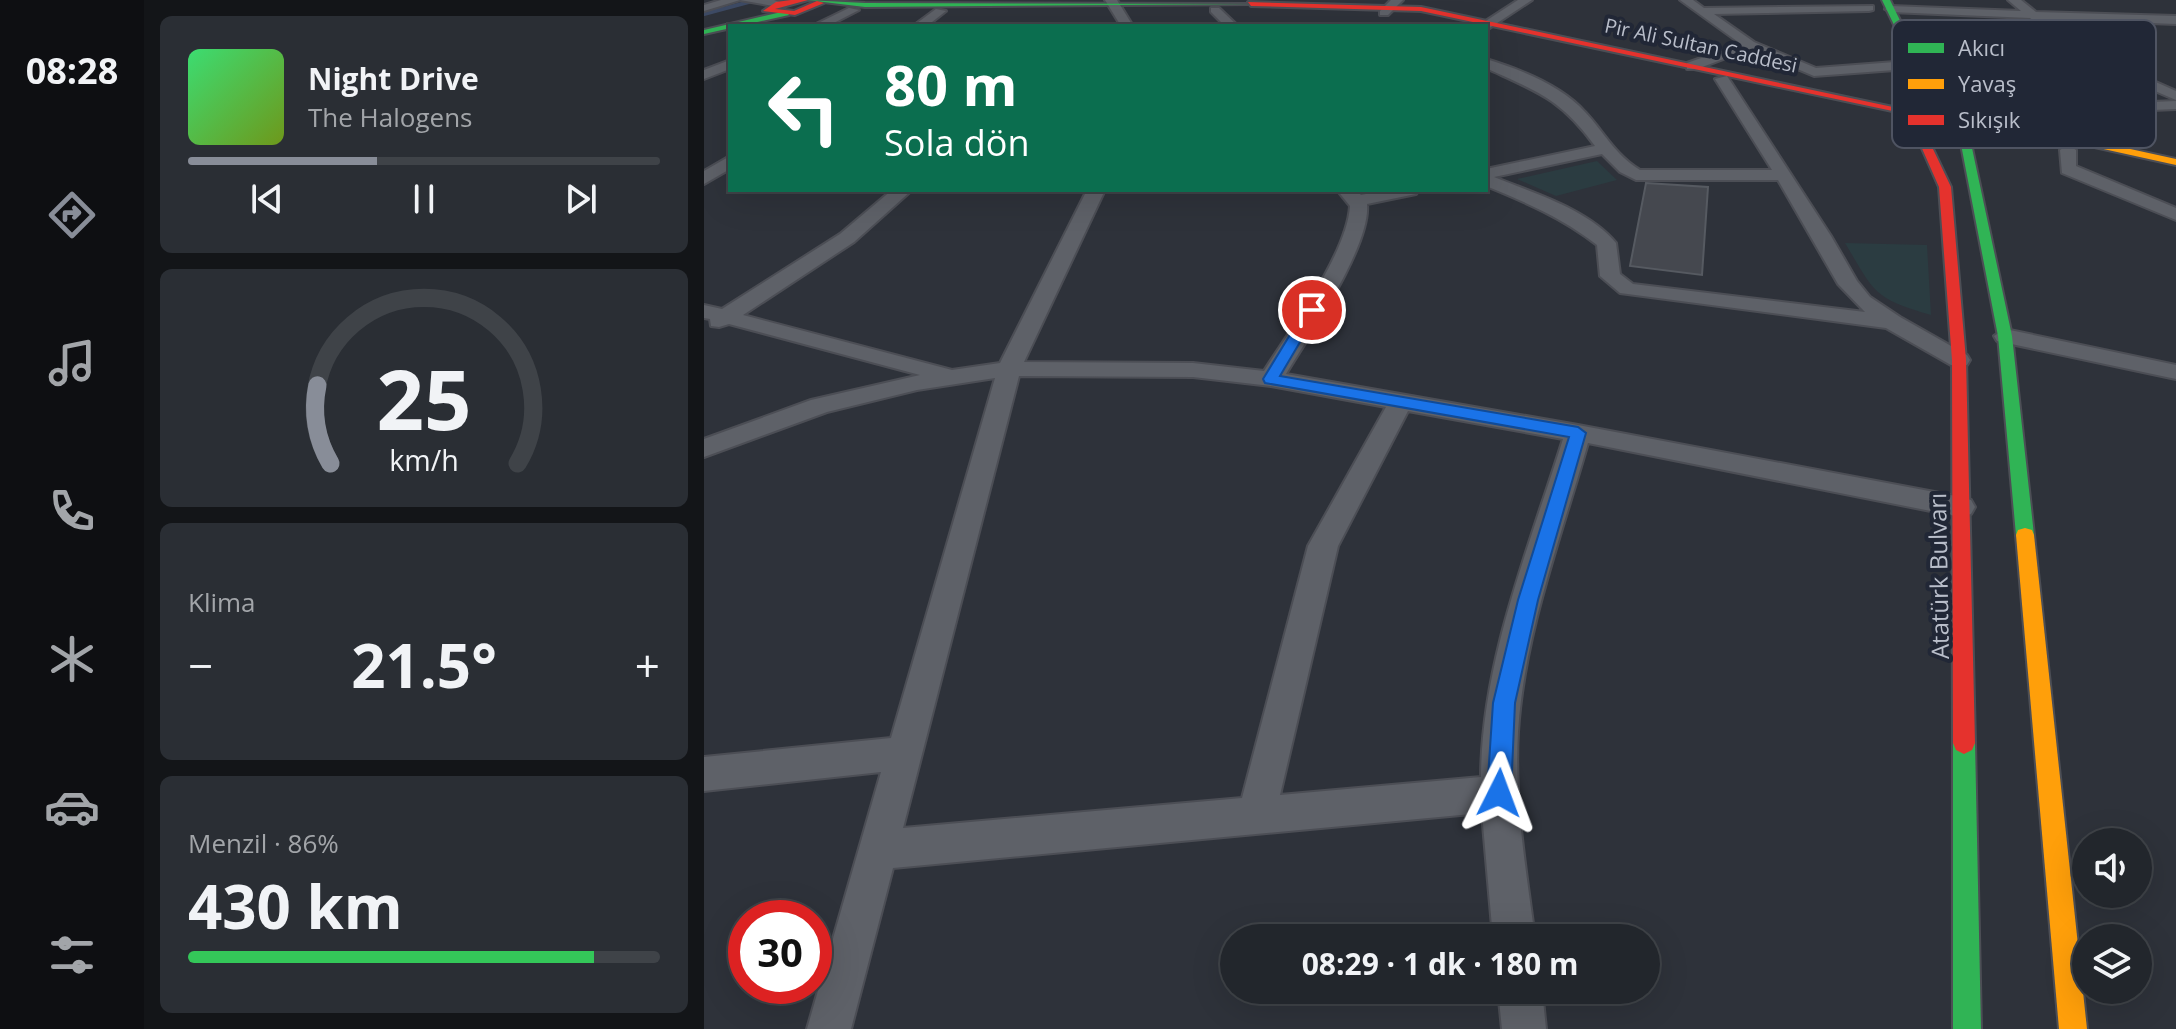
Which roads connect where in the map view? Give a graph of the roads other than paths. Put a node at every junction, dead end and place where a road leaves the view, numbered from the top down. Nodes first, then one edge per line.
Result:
1 (734, 0) edge
2 (746, 0) edge
3 (1526, 0) edge
4 (1686, 0) edge
5 (2014, 0) edge
6 (797, 4) edge
7 (951, 5) edge
8 (1209, 5) edge
9 (1391, 7) edge
10 (704, 8) edge
11 (1877, 8) edge
12 (853, 10) junction
13 (1118, 10) edge
14 (1704, 11) junction
15 (2033, 15) junction
16 (2040, 20) edge
17 (2173, 20) edge
18 (731, 24) edge
19 (822, 24) edge
20 (922, 24) edge
21 (1230, 24) edge
22 (1459, 24) edge
23 (1477, 24) edge
24 (704, 25) edge
25 (728, 25) edge
26 (1488, 25) edge
27 (1488, 26) edge
28 (1892, 29) edge
29 (704, 32) edge
30 (1750, 45) junction
31 (1488, 64) edge
32 (728, 65) edge
33 (1688, 69) junction
34 (1726, 77) junction
35 (704, 78) edge
36 (728, 81) edge
37 (2156, 87) edge
38 (1892, 93) edge
39 (1892, 95) edge
40 (2176, 96) edge
41 (2176, 105) edge
42 (2156, 107) edge
43 (1607, 148) junction
44 (1928, 148) edge
45 (1963, 148) edge
46 (2059, 148) edge
47 (2094, 148) edge
48 (2068, 150) junction
49 (726, 154) edge
50 (2176, 162) edge
51 (2176, 173) edge
52 (1488, 174) edge
53 (1784, 175) junction
54 (704, 179) edge
55 (1488, 181) edge
56 (901, 192) edge
57 (1095, 192) edge
58 (1391, 192) edge
59 (1352, 196) edge
60 (2176, 215) edge
61 (704, 311) edge
62 (727, 316) junction
63 (1892, 322) junction
64 (704, 329) edge
65 (2005, 336) junction
66 (1959, 360) junction
67 (1009, 369) junction
68 (2176, 372) edge
69 (955, 377) junction
70 (1271, 379) junction
71 (1401, 402) junction
72 (1578, 433) junction
73 (704, 448) edge
74 (1961, 507) junction
75 (904, 753) junction
76 (704, 774) edge
77 (1499, 793) junction
78 (1256, 815) junction
79 (878, 850) junction
80 (1513, 924) edge
81 (1521, 1004) edge
82 (829, 1029) edge
83 (1524, 1029) edge
84 (1967, 1029) edge
85 (2073, 1029) edge

1 - 10 street
2 - 6 street
3 - 26 street
4 - 14 street
5 - 15 street
6 - 7 main road
6 - 12 main road
6 - 18 main road
6 - 24 main road
7 - 12 main road
7 - 13 main road
7 - 20 street
8 - 9 main road
8 - 13 main road
8 - 21 street
9 - 22 main road
9 - 23 main road
11 - 14 street
11 - 15 street
11 - 28 main road
12 - 19 street
14 - 30 street
15 - 16 street
15 - 17 street
25 - 29 main road
27 - 33 main road
30 - 33 street
30 - 38 street
31 - 43 street
32 - 35 street
33 - 34 main road
34 - 39 main road
34 - 53 street
35 - 36 street
37 - 40 street
41 - 42 street
43 - 52 street
43 - 53 street
44 - 66 main road, Atatürk Bulvarı
45 - 65 main road
46 - 48 main road
47 - 50 main road
48 - 51 main road
48 - 60 street
49 - 54 street
53 - 63 street
55 - 63 street
56 - 62 street
57 - 67 street
58 - 59 street
59 - 70 street
61 - 62 street
62 - 64 street
62 - 69 street
63 - 66 street
65 - 68 street
65 - 85 main road
66 - 74 main road, Atatürk Bulvarı
67 - 69 street
67 - 70 street
67 - 75 street
69 - 73 street
70 - 71 street
71 - 72 street
71 - 78 street
72 - 74 street
72 - 77 street
74 - 84 main road, Atatürk Bulvarı
75 - 76 street
75 - 79 street
77 - 78 street
77 - 80 street
78 - 79 street
79 - 82 street
81 - 83 street

